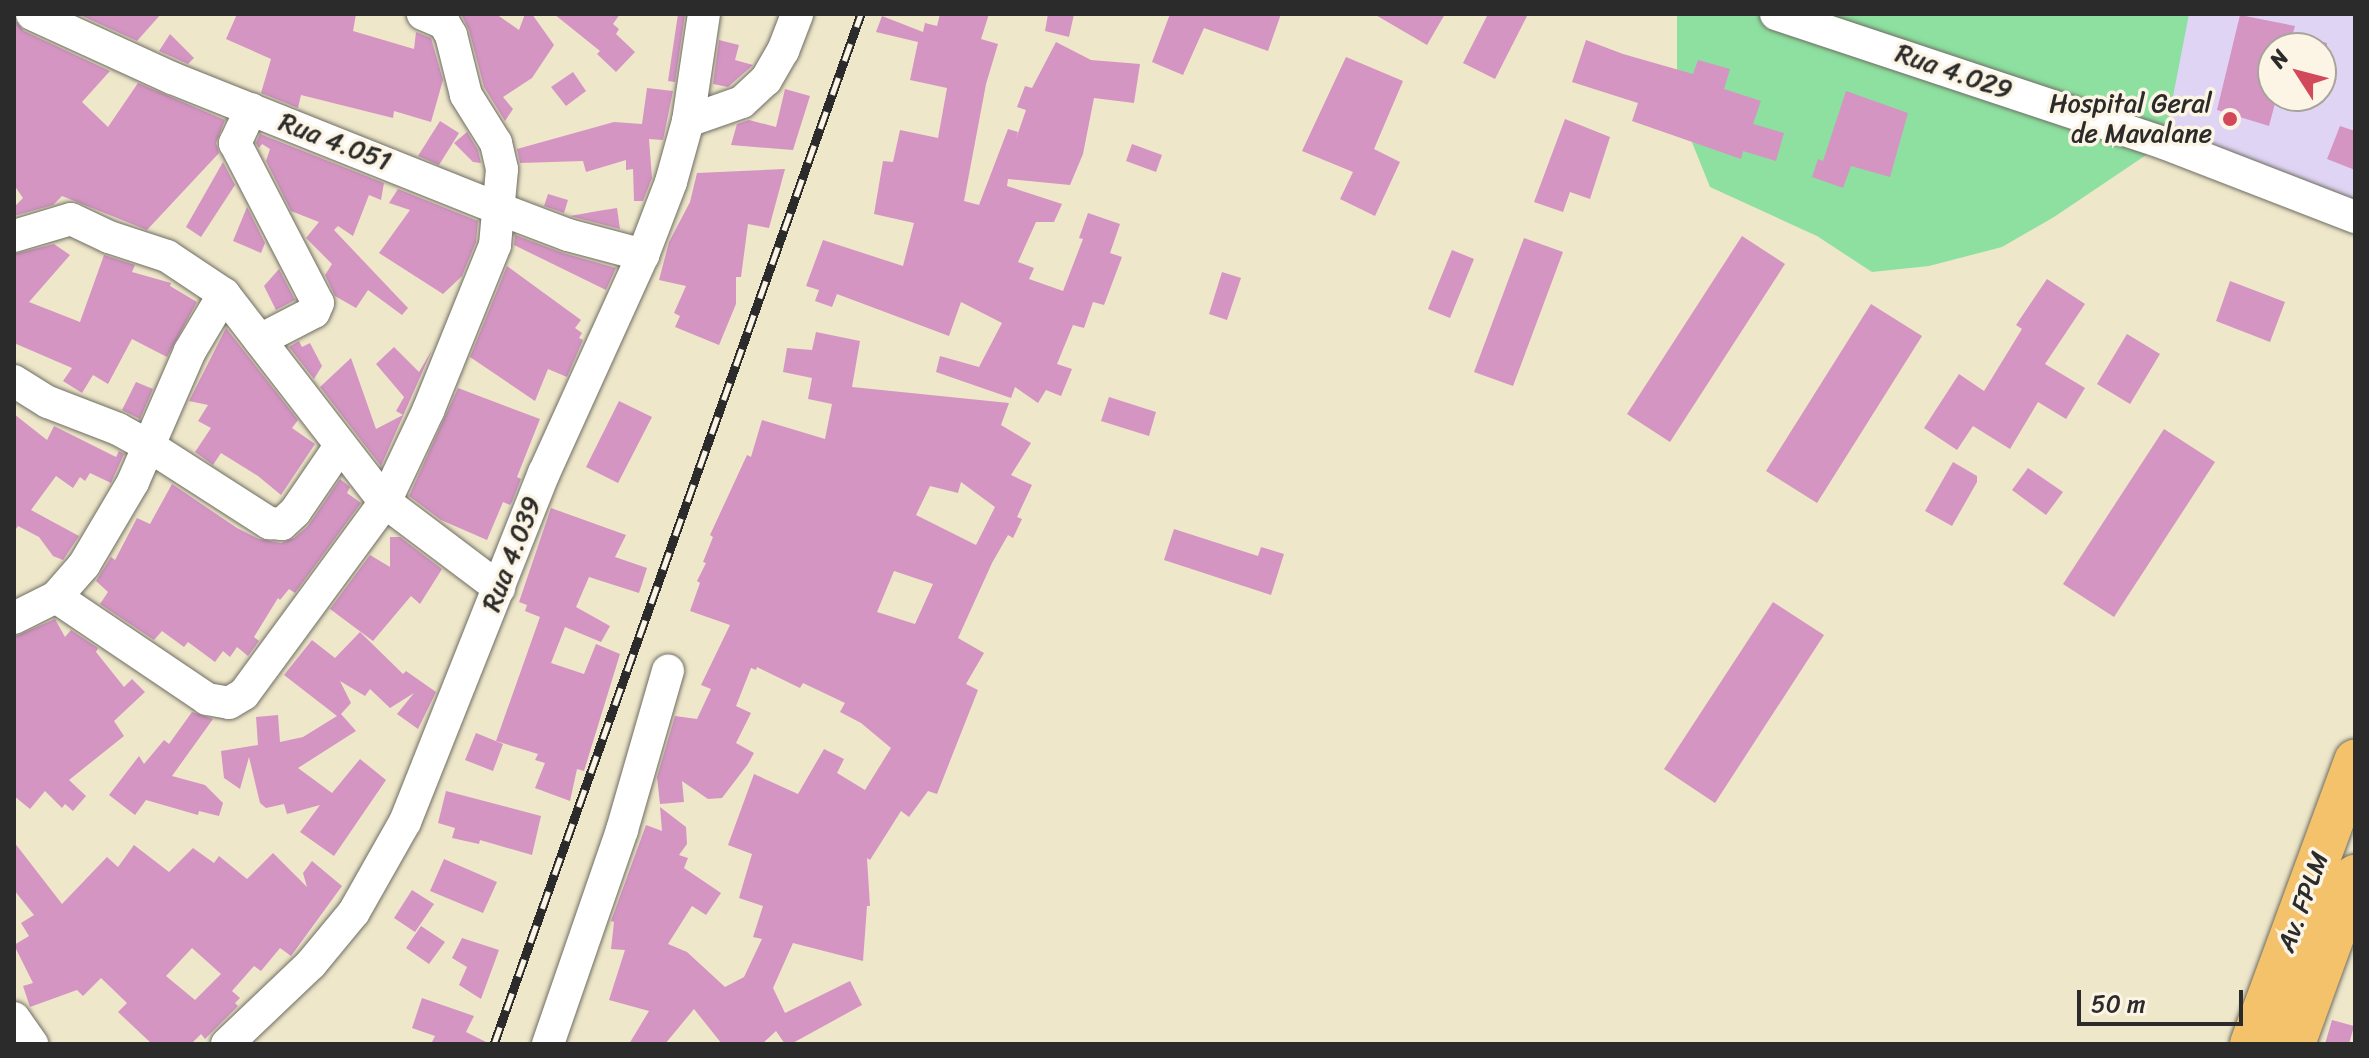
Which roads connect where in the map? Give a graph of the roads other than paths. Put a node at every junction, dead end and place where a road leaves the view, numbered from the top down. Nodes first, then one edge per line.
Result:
1 (32, 14) edge
2 (423, 14) edge
3 (704, 14) edge
4 (797, 14) edge
5 (1776, 14) edge
6 (251, 109) junction
7 (688, 121) junction
8 (497, 208) junction
9 (2355, 217) edge
10 (14, 236) edge
11 (643, 255) junction
12 (224, 294) junction
13 (260, 340) junction
14 (14, 381) edge
15 (149, 446) junction
16 (340, 446) junction
17 (385, 502) junction
18 (499, 588) junction
19 (56, 597) junction
20 (14, 618) edge
21 (668, 671) dead end
22 (2355, 761) edge
23 (2355, 876) edge
24 (14, 1018) edge
25 (32, 1044) edge
26 (227, 1044) edge
27 (548, 1044) edge
28 (2251, 1044) edge
29 (2294, 1044) edge

1 - 6 street, Rua 4.051
2 - 8 street
3 - 7 street, Rua 4.039
4 - 7 street
5 - 9 street, Rua 4.029
6 - 8 street, Rua 4.051
6 - 13 street
7 - 11 street, Rua 4.039
8 - 11 street, Rua 4.051
8 - 17 street
10 - 12 street
11 - 18 street, Rua 4.039
12 - 13 street
12 - 15 street
13 - 16 street
14 - 15 street
15 - 16 street
15 - 19 street
16 - 17 street
17 - 18 street
17 - 19 street
18 - 26 street, Rua 4.039
19 - 20 street
21 - 27 street
22 - 28 main road, Av. FPLM
23 - 29 main road
24 - 25 street

